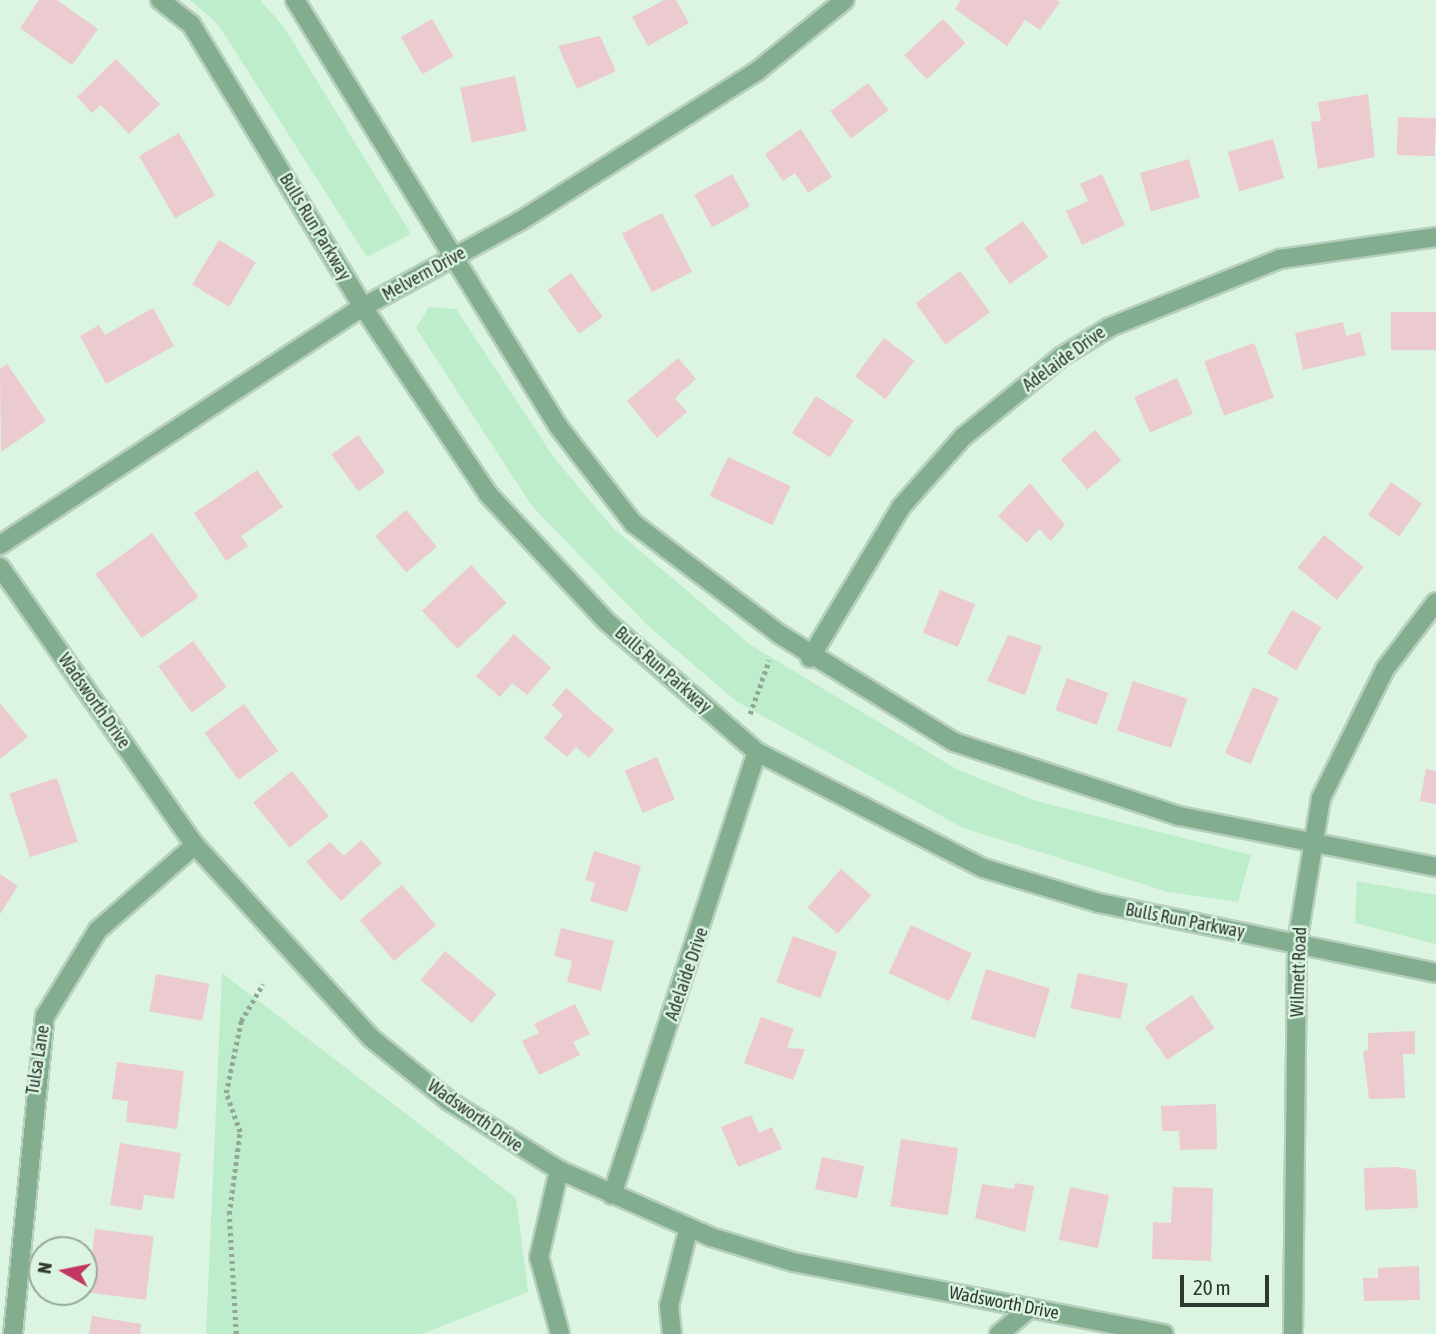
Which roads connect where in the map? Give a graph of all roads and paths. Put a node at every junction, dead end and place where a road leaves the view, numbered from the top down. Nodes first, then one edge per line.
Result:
1 (160, 0) edge
2 (295, 0) edge
3 (845, 0) edge
4 (1436, 236) edge
5 (456, 256) junction
6 (363, 307) junction
7 (0, 545) edge
8 (0, 567) edge
9 (1436, 602) edge
10 (810, 657) junction
11 (769, 660) dead end
12 (750, 714) dead end
13 (757, 752) junction
14 (1314, 842) junction
15 (195, 845) junction
16 (1436, 867) edge
17 (1297, 943) junction
18 (1436, 973) edge
19 (263, 984) dead end
20 (559, 1170) junction
21 (612, 1195) junction
22 (689, 1227) junction
23 (1030, 1308) junction
24 (13, 1334) edge
25 (236, 1334) edge
26 (560, 1334) edge
27 (672, 1334) edge
28 (999, 1334) edge
29 (1164, 1334) edge
30 (1293, 1334) edge

1 - 6 street, Bulls Run Parkway
2 - 5 street
3 - 5 street, Melvern Drive
4 - 10 street, Adelaide Drive
5 - 6 street, Melvern Drive
5 - 10 street
6 - 7 street, Melvern Drive
6 - 13 street, Bulls Run Parkway
8 - 15 street, Wadsworth Drive
9 - 14 street, Wilmett Road
10 - 14 street
11 - 12 path
13 - 17 street, Bulls Run Parkway
13 - 21 street, Adelaide Drive
14 - 16 street
14 - 17 street, Wilmett Road
15 - 20 street, Wadsworth Drive
15 - 24 street, Tulsa Lane
17 - 18 street, Bulls Run Parkway
17 - 30 street, Wilmett Road
19 - 25 path
20 - 21 street, Wadsworth Drive
20 - 26 street
21 - 22 street, Wadsworth Drive
22 - 23 street, Wadsworth Drive
22 - 27 street
23 - 28 street
23 - 29 street, Wadsworth Drive

